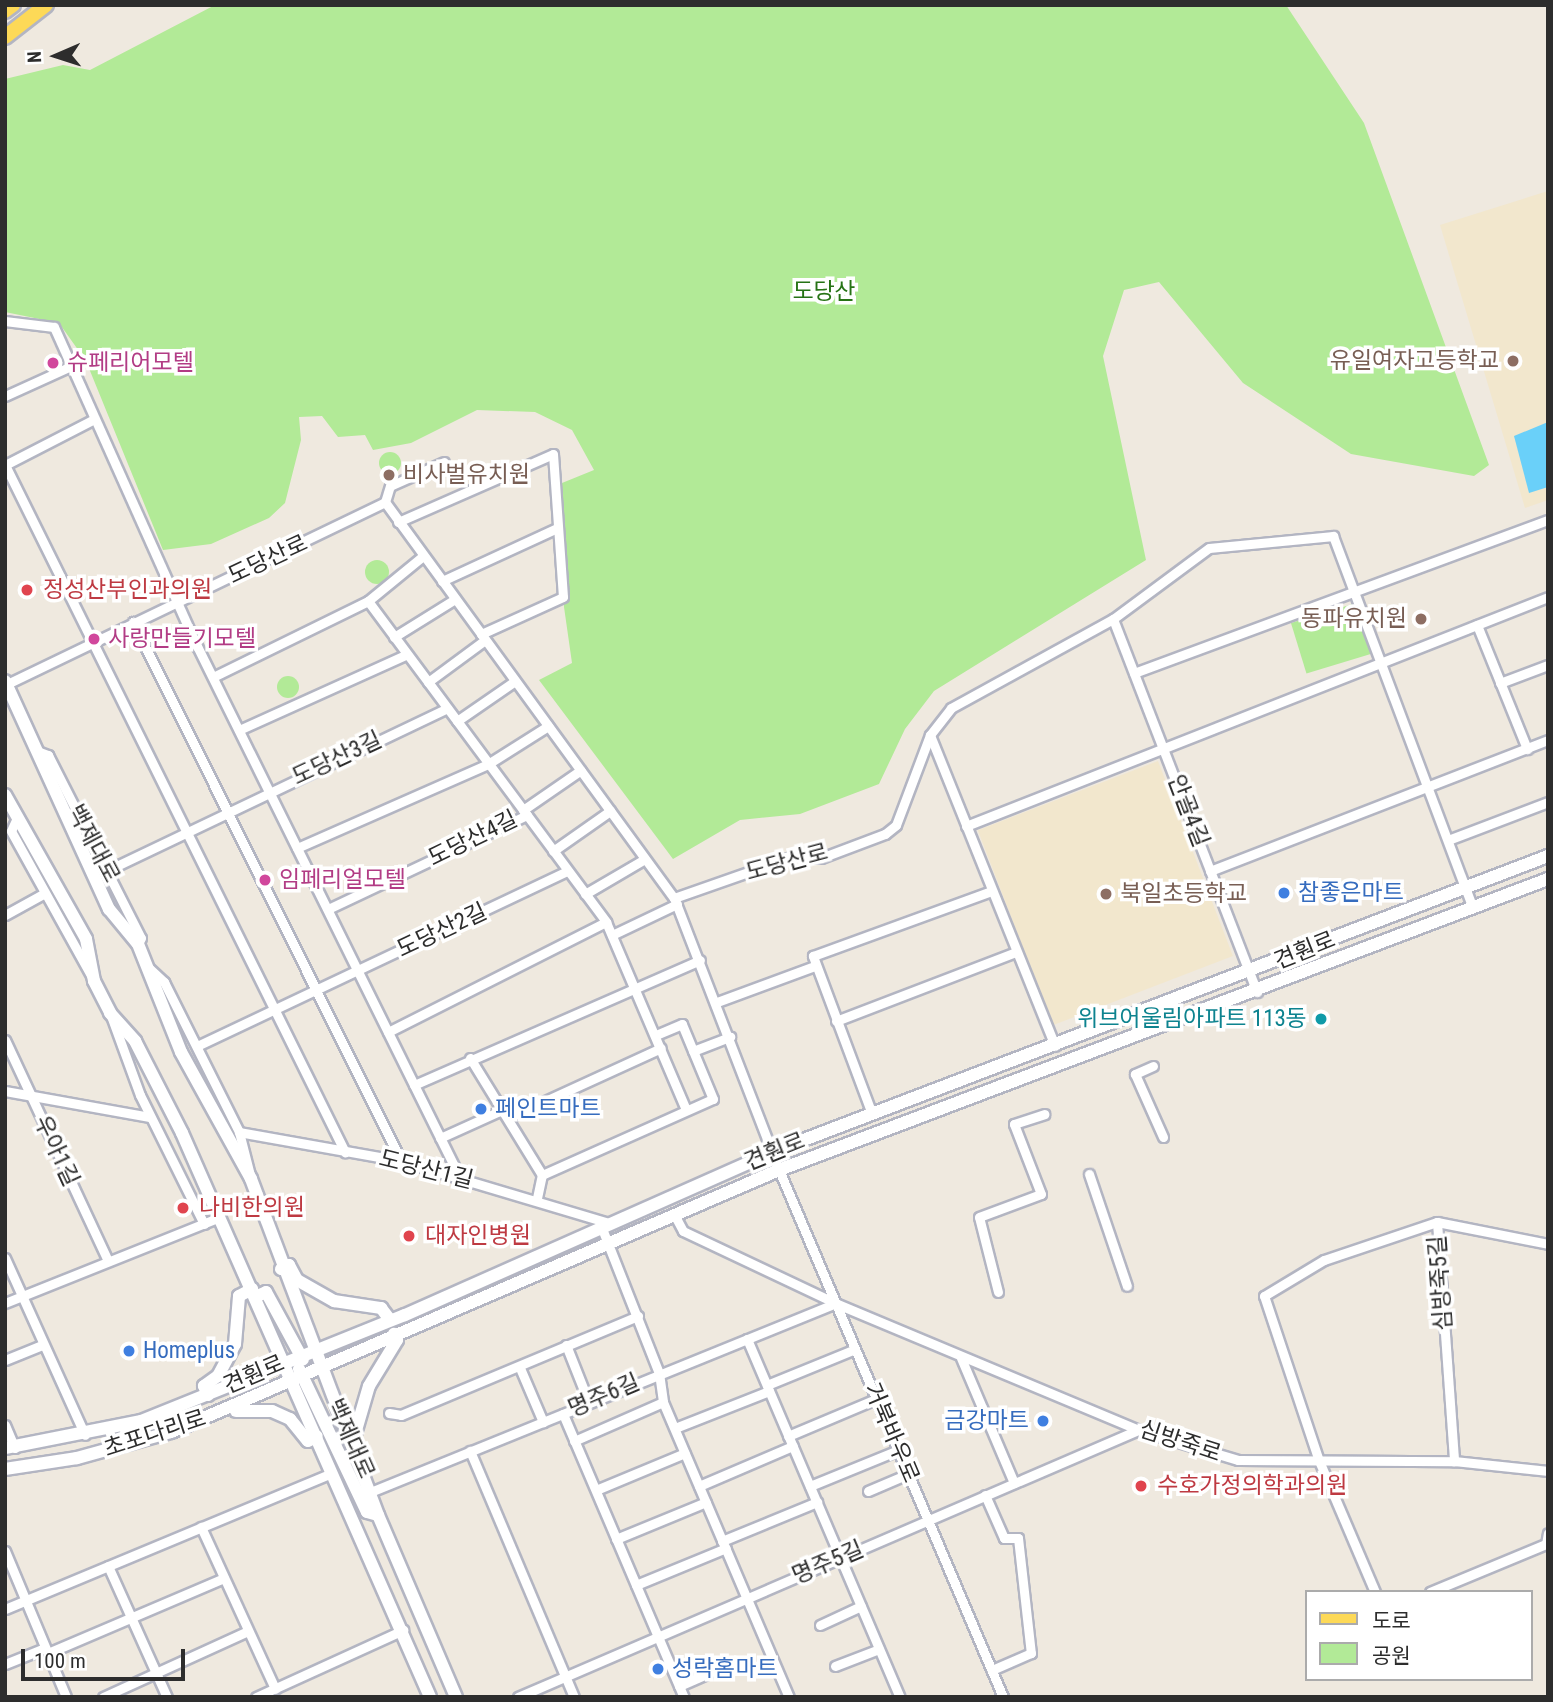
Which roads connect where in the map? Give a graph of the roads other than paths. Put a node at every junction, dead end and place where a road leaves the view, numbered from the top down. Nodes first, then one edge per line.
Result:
1 (13, 5) edge
2 (47, 5) edge
3 (5, 11) edge
4 (5, 37) edge
5 (5, 321) edge
6 (71, 366) junction
7 (5, 396) edge
8 (94, 419) junction
9 (444, 463) dead end
10 (5, 465) edge
11 (385, 502) junction
12 (1548, 520) edge
13 (398, 522) junction
14 (557, 528) junction
15 (423, 556) junction
16 (442, 581) junction
17 (1354, 592) junction
18 (1548, 597) edge
19 (455, 599) junction
20 (368, 601) junction
21 (177, 602) junction
22 (1113, 619) junction
23 (133, 622) junction
24 (1477, 625) junction
25 (394, 637) junction
26 (483, 637) junction
27 (91, 644) junction
28 (407, 654) junction
29 (1381, 662) junction
30 (1548, 665) edge
31 (1135, 673) junction
32 (213, 677) junction
33 (515, 681) junction
34 (428, 682) junction
35 (6, 683) edge
36 (1500, 683) junction
37 (447, 708) junction
38 (457, 721) junction
39 (548, 726) junction
40 (239, 730) junction
41 (930, 735) junction
42 (1548, 740) edge
43 (1163, 748) junction
44 (1527, 748) junction
45 (37, 751) junction
46 (488, 764) junction
47 (580, 771) junction
48 (1428, 787) junction
49 (269, 790) junction
50 (5, 795) edge
51 (1548, 802) edge
52 (226, 810) junction
53 (610, 811) junction
54 (525, 813) junction
55 (17, 818) junction
56 (966, 826) junction
57 (189, 833) junction
58 (1448, 840) junction
59 (297, 848) junction
60 (553, 851) junction
61 (1548, 856) edge
62 (645, 859) junction
63 (106, 871) junction
64 (1210, 871) junction
65 (568, 872) junction
66 (1548, 879) edge
67 (1466, 888) junction
68 (989, 892) junction
69 (43, 894) junction
70 (585, 894) junction
71 (676, 901) junction
72 (1473, 908) junction
73 (328, 909) junction
74 (5, 915) edge
75 (606, 922) junction
76 (612, 935) junction
77 (138, 944) junction
78 (1016, 952) junction
79 (700, 960) junction
80 (815, 966) junction
81 (149, 968) junction
82 (358, 971) junction
83 (1250, 973) junction
84 (94, 981) junction
85 (636, 987) junction
86 (316, 990) junction
87 (1257, 992) junction
88 (717, 1002) junction
89 (274, 1010) junction
90 (110, 1013) junction
91 (836, 1021) junction
92 (388, 1032) junction
93 (656, 1035) junction
94 (730, 1037) junction
95 (5, 1040) edge
96 (197, 1046) junction
97 (1055, 1046) junction
98 (661, 1048) junction
99 (693, 1051) junction
100 (470, 1058) junction
101 (1153, 1066) dead end
102 (414, 1084) junction
103 (5, 1091) edge
104 (31, 1095) junction
105 (686, 1110) junction
106 (505, 1114) junction
107 (872, 1114) junction
108 (1044, 1114) dead end
109 (150, 1117) junction
110 (239, 1132) junction
111 (1163, 1137) dead end
112 (440, 1138) junction
113 (345, 1152) junction
114 (772, 1152) junction
115 (401, 1161) junction
116 (779, 1170) junction
117 (1088, 1174) dead end
118 (542, 1175) junction
119 (460, 1178) junction
120 (251, 1179) junction
121 (537, 1198) junction
122 (675, 1216) junction
123 (216, 1218) junction
124 (1437, 1222) junction
125 (204, 1224) junction
126 (605, 1225) junction
127 (607, 1242) junction
128 (1548, 1244) edge
129 (5, 1258) edge
130 (108, 1261) junction
131 (281, 1269) junction
132 (1127, 1286) dead end
133 (998, 1292) dead end
134 (254, 1293) junction
135 (491, 1294) joint
136 (23, 1295) junction
137 (5, 1303) edge
138 (835, 1303) junction
139 (638, 1316) junction
140 (390, 1320) junction
141 (394, 1334) junction
142 (747, 1339) junction
143 (42, 1345) junction
144 (566, 1345) junction
145 (855, 1349) junction
146 (313, 1351) junction
147 (961, 1358) junction
148 (291, 1359) junction
149 (5, 1360) edge
150 (319, 1366) junction
151 (520, 1368) junction
152 (659, 1373) junction
153 (299, 1374) junction
154 (768, 1388) junction
155 (208, 1395) junction
156 (876, 1399) junction
157 (663, 1402) junction
158 (589, 1403) junction
159 (228, 1408) junction
160 (389, 1413) dead end
161 (563, 1414) junction
162 (542, 1422) junction
163 (5, 1425) edge
164 (674, 1428) junction
165 (1139, 1430) junction
166 (85, 1435) junction
167 (317, 1436) junction
168 (788, 1436) junction
169 (574, 1441) junction
170 (352, 1444) junction
171 (793, 1446) junction
172 (10, 1448) edge
173 (898, 1450) junction
174 (470, 1451) junction
175 (685, 1453) junction
176 (1319, 1461) junction
177 (1454, 1461) junction
178 (5, 1469) edge
179 (1548, 1471) edge
180 (331, 1473) junction
181 (908, 1474) junction
182 (1014, 1483) junction
183 (699, 1486) junction
184 (810, 1486) junction
185 (596, 1490) junction
186 (373, 1491) junction
187 (868, 1491) dead end
188 (985, 1495) junction
189 (706, 1502) junction
190 (817, 1502) junction
191 (377, 1516) junction
192 (928, 1520) junction
193 (201, 1527) junction
194 (1548, 1533) edge
195 (616, 1539) junction
196 (724, 1545) junction
197 (5, 1551) edge
198 (840, 1558) junction
199 (108, 1566) junction
200 (224, 1578) junction
201 (636, 1585) junction
202 (1374, 1590) edge
203 (1435, 1590) edge
204 (747, 1598) junction
205 (26, 1601) junction
206 (861, 1606) junction
207 (5, 1609) edge
208 (131, 1618) junction
209 (820, 1625) dead end
210 (403, 1630) junction
211 (248, 1631) junction
212 (657, 1636) junction
213 (879, 1648) junction
214 (47, 1651) junction
215 (5, 1664) edge
216 (835, 1666) dead end
217 (723, 1667) dead end
218 (992, 1670) junction
219 (156, 1673) junction
220 (565, 1676) junction
221 (679, 1686) junction
222 (275, 1689) junction
223 (66, 1697) edge
224 (103, 1697) edge
225 (167, 1697) edge
226 (256, 1697) edge
227 (430, 1697) edge
228 (456, 1697) edge
229 (518, 1697) edge
230 (574, 1697) edge
231 (684, 1697) edge
232 (789, 1697) edge
233 (900, 1697) edge
234 (1003, 1697) edge

1 - 3 main road
2 - 4 main road
5 - 6 street
6 - 7 street
6 - 8 street
8 - 10 street
8 - 21 street
9 - 11 street
10 - 27 street
11 - 13 street
11 - 21 street, 도당산로
12 - 17 street
13 - 14 street
13 - 15 street
14 - 16 street
14 - 26 street
15 - 16 street
15 - 20 street
16 - 19 street
17 - 22 street
17 - 29 street
17 - 31 street
18 - 24 street, 안골4길
19 - 25 street
19 - 26 street
20 - 25 street, 도당산4길
20 - 32 street
21 - 23 street, 도당산로
21 - 32 street
22 - 31 street, 안골4길
22 - 41 street
23 - 27 street, 도당산로
23 - 52 street
24 - 29 street, 안골4길
24 - 36 street
25 - 28 street, 도당산4길
26 - 33 street
26 - 34 street
27 - 35 street, 도당산로
27 - 57 street
28 - 34 street, 도당산4길
28 - 40 street
29 - 43 street, 안골4길
29 - 48 street
30 - 36 street
31 - 43 street, 안골4길
32 - 40 street
33 - 38 street
33 - 39 street
34 - 37 street, 도당산4길
35 - 45 street, 백제대로
36 - 44 street
37 - 38 street, 도당산4길
37 - 49 street, 도당산3길
38 - 46 street, 도당산4길
39 - 46 street
39 - 47 street
40 - 49 street
41 - 56 street
41 - 71 street, 도당산로
42 - 44 street
43 - 56 street
43 - 64 street, 안골4길
44 - 48 street
45 - 63 street, 백제대로
45 - 77 street, 백제대로
46 - 54 street, 도당산4길
46 - 59 street
47 - 53 street
47 - 54 street
48 - 58 street
48 - 64 street
49 - 52 street, 도당산3길
49 - 59 street
50 - 55 street, 백제대로
51 - 58 street
52 - 57 street, 도당산3길
52 - 86 street
53 - 60 street
53 - 62 street
54 - 60 street
54 - 73 street, 도당산4길
55 - 69 street, 백제대로
55 - 84 street, 백제대로
56 - 68 street
57 - 63 street, 도당산3길
57 - 89 street
58 - 67 street
59 - 73 street
60 - 65 street
61 - 67 street, 견훤로
62 - 70 street
62 - 71 street
63 - 77 street, 백제대로
64 - 83 street, 안골4길
65 - 70 street
65 - 82 street, 도당산2길
66 - 72 street, 견훤로
67 - 72 street
67 - 83 street, 견훤로
68 - 78 street
68 - 80 street
69 - 74 street
69 - 84 street, 백제대로
70 - 75 street
71 - 76 street, 도당산로
71 - 79 street
72 - 87 street, 견훤로
73 - 82 street
75 - 76 street
75 - 92 street
76 - 85 street
77 - 81 street, 백제대로
78 - 91 street
78 - 97 street
79 - 85 street
79 - 88 street
80 - 88 street
80 - 91 street
81 - 96 street, 백제대로
81 - 120 street, 백제대로
82 - 86 street, 도당산2길
82 - 92 street
83 - 87 street, 안골4길
83 - 97 street, 견훤로
84 - 90 street, 백제대로
85 - 93 street
85 - 100 street
86 - 89 street, 도당산2길
86 - 115 street
87 - 116 street, 견훤로
88 - 94 street
89 - 96 street, 도당산2길
89 - 113 street
90 - 109 street, 백제대로
90 - 123 street, 백제대로
91 - 107 street
92 - 102 street
93 - 98 street
93 - 99 street
94 - 99 street
94 - 114 street
95 - 104 street, 우아1길
96 - 110 street, 백제대로
97 - 107 street, 견훤로
98 - 105 street
98 - 106 street
99 - 105 street
100 - 102 street
100 - 106 street
101 - 111 street
102 - 112 street
103 - 104 street
104 - 109 street
104 - 130 street, 우아1길
105 - 118 street
106 - 112 street
106 - 118 street
107 - 114 street, 견훤로
108 - 133 street
109 - 125 street, 백제대로
110 - 113 street, 도당산1길
110 - 120 street, 백제대로
112 - 119 street
113 - 115 street, 도당산1길
114 - 116 street
114 - 126 street, 견훤로
115 - 119 street, 도당산1길
116 - 122 street, 견훤로
116 - 138 street, 거북바우로
117 - 132 street
118 - 121 street
119 - 121 street, 도당산1길
120 - 131 street, 백제대로
121 - 126 street, 도당산1길
122 - 127 street, 견훤로
122 - 138 street, 심방죽로
123 - 125 street
123 - 134 street, 백제대로
124 - 128 street
124 - 176 street, 심방죽5길
124 - 177 street, 심방죽5길
125 - 130 street
126 - 127 street
126 - 140 street, 견훤로
127 - 135 street, 견훤로
127 - 139 street
129 - 136 street
130 - 136 street
131 - 140 street
131 - 146 street, 백제대로
134 - 148 street, 백제대로
134 - 155 street
135 - 141 street, 초포다리로
136 - 137 street
136 - 143 street
138 - 142 street, 명주6길
138 - 145 street, 거북바우로
138 - 147 street, 심방죽로
139 - 144 street
139 - 152 street
140 - 146 street, 견훤로
141 - 150 street, 초포다리로
141 - 170 street
142 - 152 street, 명주6길
142 - 154 street
143 - 149 street
143 - 166 street
144 - 151 street
144 - 158 street
145 - 154 street
145 - 156 street, 거북바우로
146 - 148 street, 견훤로
146 - 150 street, 백제대로
147 - 165 street, 심방죽로
147 - 182 street
148 - 150 street
148 - 153 street, 백제대로
148 - 155 street, 견훤로
150 - 153 street, 초포다리로
150 - 170 street, 백제대로
151 - 160 street
151 - 162 street
152 - 157 street
152 - 158 street, 명주6길
153 - 159 street, 초포다리로
153 - 167 street, 백제대로
153 - 191 street
154 - 164 street
154 - 168 street
155 - 166 street, 견훤로
156 - 168 street
156 - 173 street, 거북바우로
157 - 164 street
157 - 169 street
158 - 161 street, 명주6길
159 - 167 street
159 - 178 street, 초포다리로
161 - 162 street, 명주6길
161 - 169 street
162 - 174 street, 명주6길
163 - 172 street
164 - 175 street
165 - 176 street, 심방죽로
165 - 182 street, 명주5길
166 - 172 street, 견훤로
167 - 180 street, 백제대로
168 - 171 street
169 - 185 street
170 - 186 street, 백제대로
171 - 183 street
171 - 184 street
173 - 181 street, 거북바우로
173 - 184 street
174 - 186 street, 명주6길
174 - 220 street
175 - 183 street
175 - 185 street
176 - 177 street, 심방죽로
176 - 202 street
177 - 179 street, 심방죽로
180 - 193 street
180 - 210 street, 백제대로
181 - 187 street
181 - 192 street, 거북바우로
182 - 188 street, 명주5길
183 - 189 street
184 - 190 street
185 - 195 street
186 - 191 street, 백제대로
188 - 192 street, 명주5길
188 - 218 street
189 - 195 street
189 - 196 street
190 - 196 street
190 - 198 street
191 - 228 street, 백제대로
192 - 198 street, 명주5길
192 - 218 street, 거북바우로
193 - 199 street
193 - 200 street
194 - 203 street
195 - 201 street
196 - 201 street
196 - 204 street
197 - 205 street
198 - 204 street, 명주5길
198 - 206 street
199 - 205 street
199 - 208 street
200 - 208 street
200 - 211 street
201 - 212 street
204 - 212 street, 명주5길
204 - 232 street
205 - 207 street
205 - 214 street
206 - 209 street
206 - 213 street
208 - 214 street
208 - 219 street
210 - 222 street
210 - 227 street, 백제대로
211 - 219 street
211 - 222 street
212 - 220 street, 명주5길
212 - 221 street
213 - 216 street
213 - 233 street
214 - 215 street
214 - 223 street
217 - 221 street
218 - 234 street, 거북바우로
219 - 224 street
219 - 225 street
220 - 229 street, 명주5길
220 - 230 street
221 - 231 street
222 - 226 street

